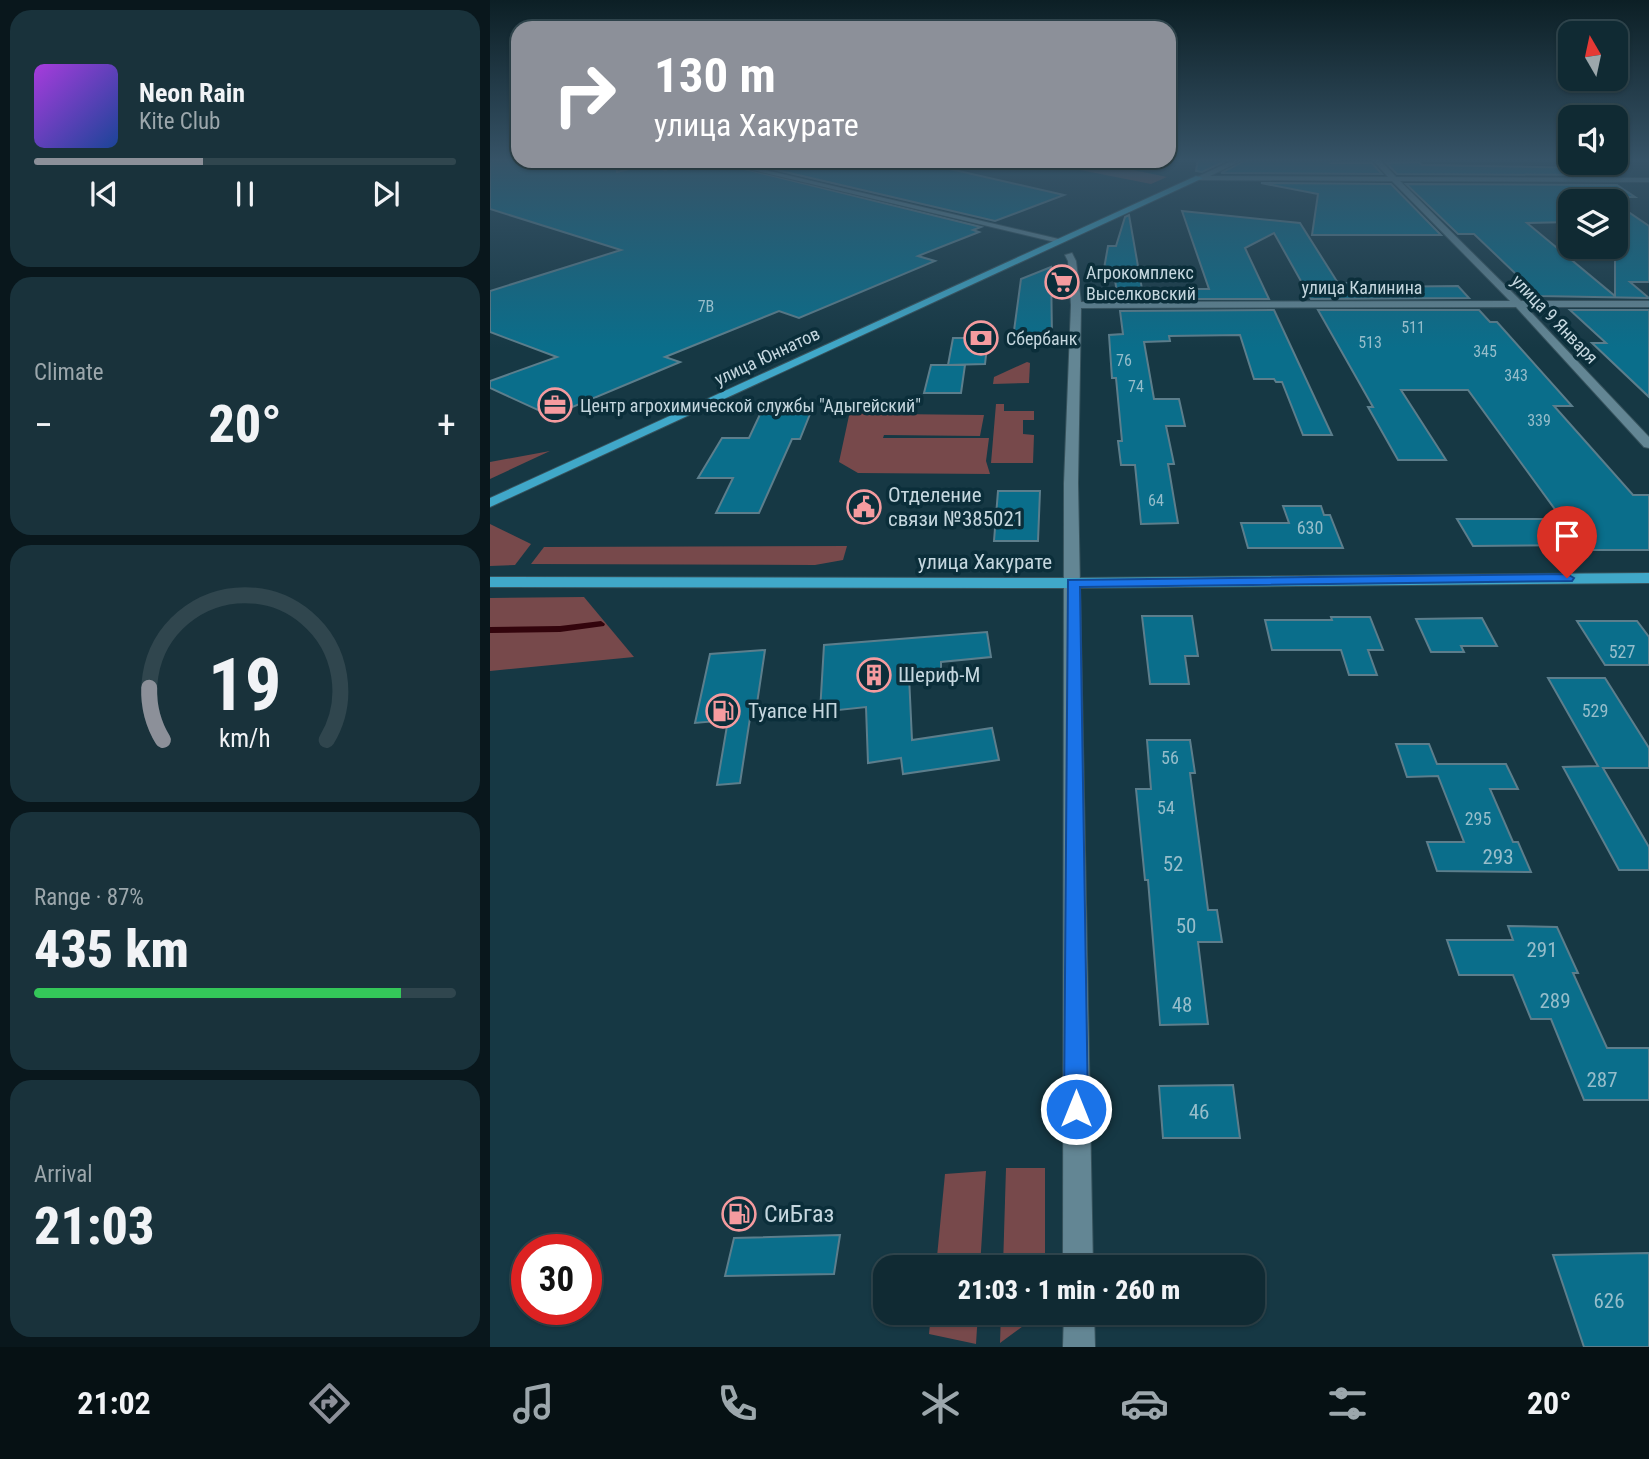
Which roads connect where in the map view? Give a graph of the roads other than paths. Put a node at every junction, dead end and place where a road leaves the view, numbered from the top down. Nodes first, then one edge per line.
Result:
1 (981, 222) edge
2 (1100, 222) edge
3 (1437, 222) edge
4 (1059, 240) junction
5 (1069, 255) dead end
6 (1518, 304) junction
7 (1649, 304) edge
8 (1076, 305) junction
9 (1649, 444) edge
10 (490, 503) edge
11 (1649, 578) edge
12 (491, 582) edge
13 (1073, 583) junction
14 (1078, 1255) edge
15 (1079, 1325) edge
16 (1079, 1347) edge

1 - 4 street
2 - 4 main road, улица Юннатов
3 - 6 street, улица 9 Января
4 - 10 main road, улица Юннатов
5 - 8 street
6 - 7 street, улица Калинина
6 - 8 street, улица Калинина
6 - 9 street, улица 9 Января
8 - 13 street
11 - 13 main road, улица Хакурате
12 - 13 main road, улица Хакурате
13 - 14 street
15 - 16 street

